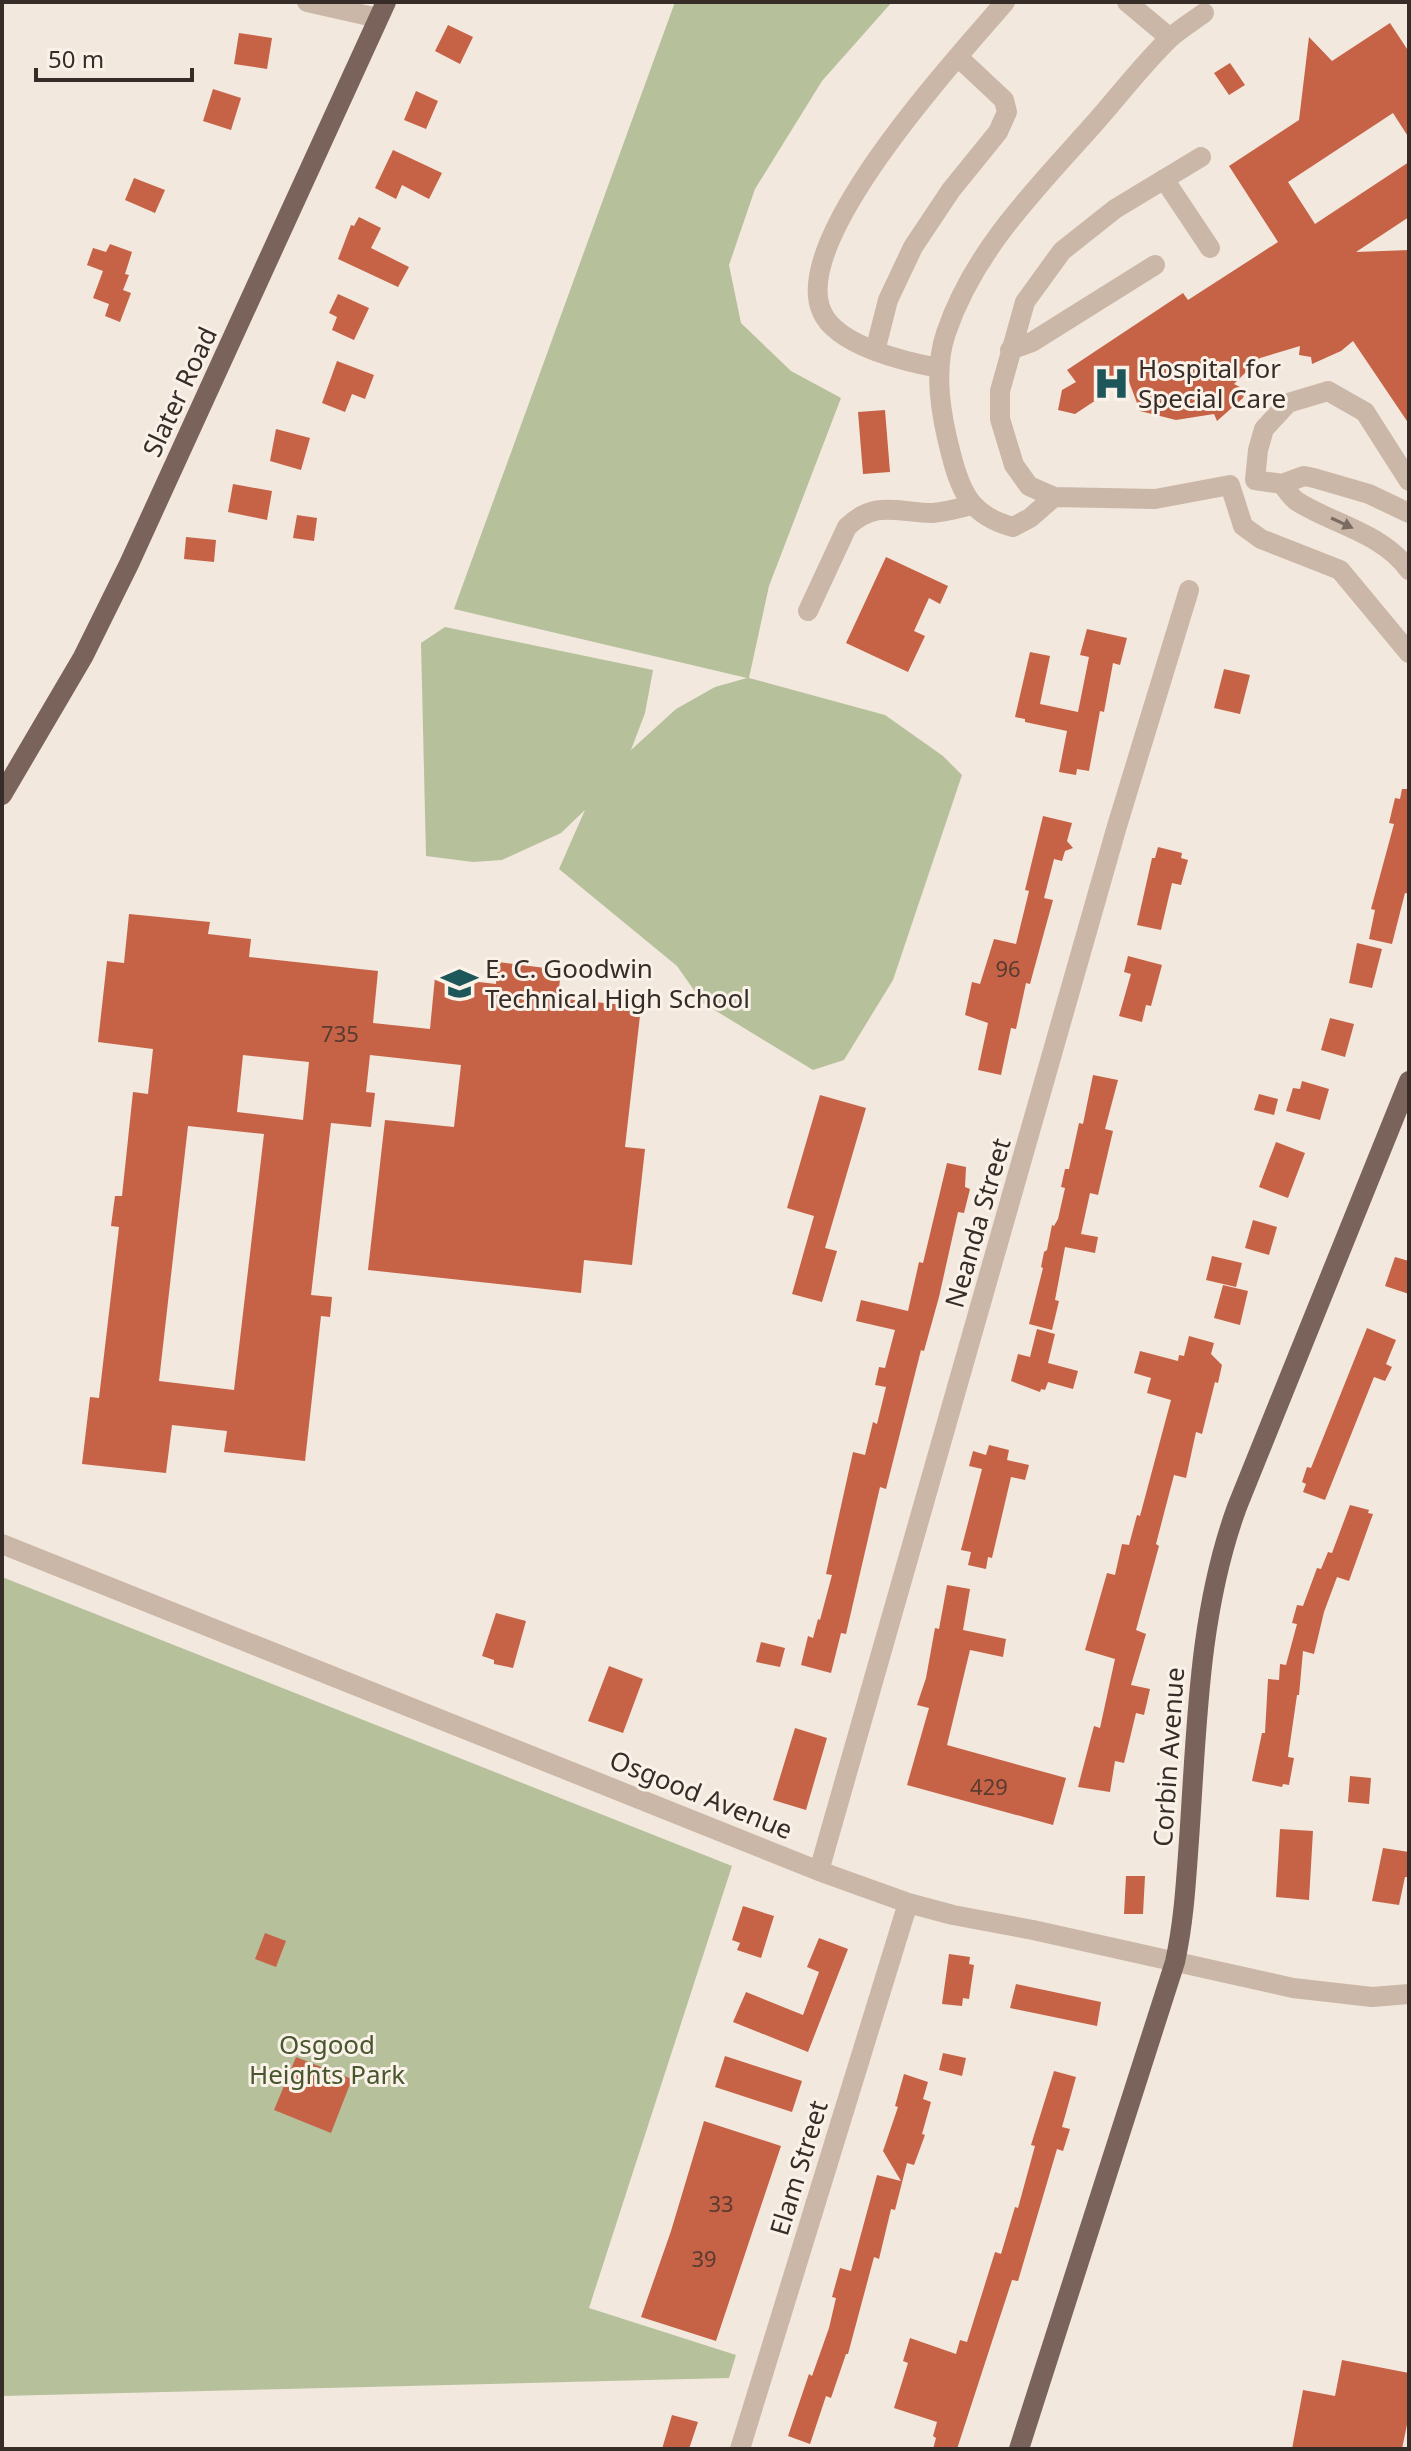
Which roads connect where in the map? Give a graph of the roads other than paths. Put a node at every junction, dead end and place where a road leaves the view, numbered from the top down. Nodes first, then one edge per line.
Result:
1 (307, 2) edge
2 (1005, 2) edge
3 (1127, 2) edge
4 (382, 10) edge
5 (1204, 13) dead end
6 (1170, 38) junction
7 (958, 57) junction
8 (1201, 157) dead end
9 (1164, 179) junction
10 (1210, 248) dead end
11 (1155, 265) dead end
12 (1010, 350) junction
13 (875, 351) junction
14 (939, 368) junction
15 (1255, 480) junction
16 (1409, 481) edge
17 (1282, 484) junction
18 (1230, 485) junction
19 (1054, 497) junction
20 (972, 505) junction
21 (1409, 513) edge
22 (1407, 563) edge
23 (1189, 590) dead end
24 (808, 611) dead end
25 (1409, 653) edge
26 (2, 795) edge
27 (1409, 1081) edge
28 (2, 1544) edge
29 (819, 1871) junction
30 (908, 1903) junction
31 (1175, 1962) junction
32 (1409, 1994) edge
33 (740, 2449) edge
34 (1019, 2449) edge

1 - 4 street
2 - 7 street
3 - 6 street
4 - 26 main road, Slater Road
5 - 6 street
6 - 14 street
7 - 13 street
7 - 13 street
8 - 9 street
9 - 10 street
9 - 12 street
11 - 12 street
12 - 19 street
13 - 14 street
14 - 20 street
15 - 16 street
15 - 17 street
15 - 18 street
17 - 21 street
17 -> 22 street
18 - 19 street
18 - 25 street
19 - 20 street
20 - 24 street
23 - 29 street, Neanda Street
27 - 31 main road, Corbin Avenue
28 - 29 street, Osgood Avenue
29 - 30 street, Osgood Avenue
30 - 31 street, Osgood Avenue
30 - 33 street, Elam Street
31 - 32 street, Osgood Avenue
31 - 34 main road, Corbin Avenue

